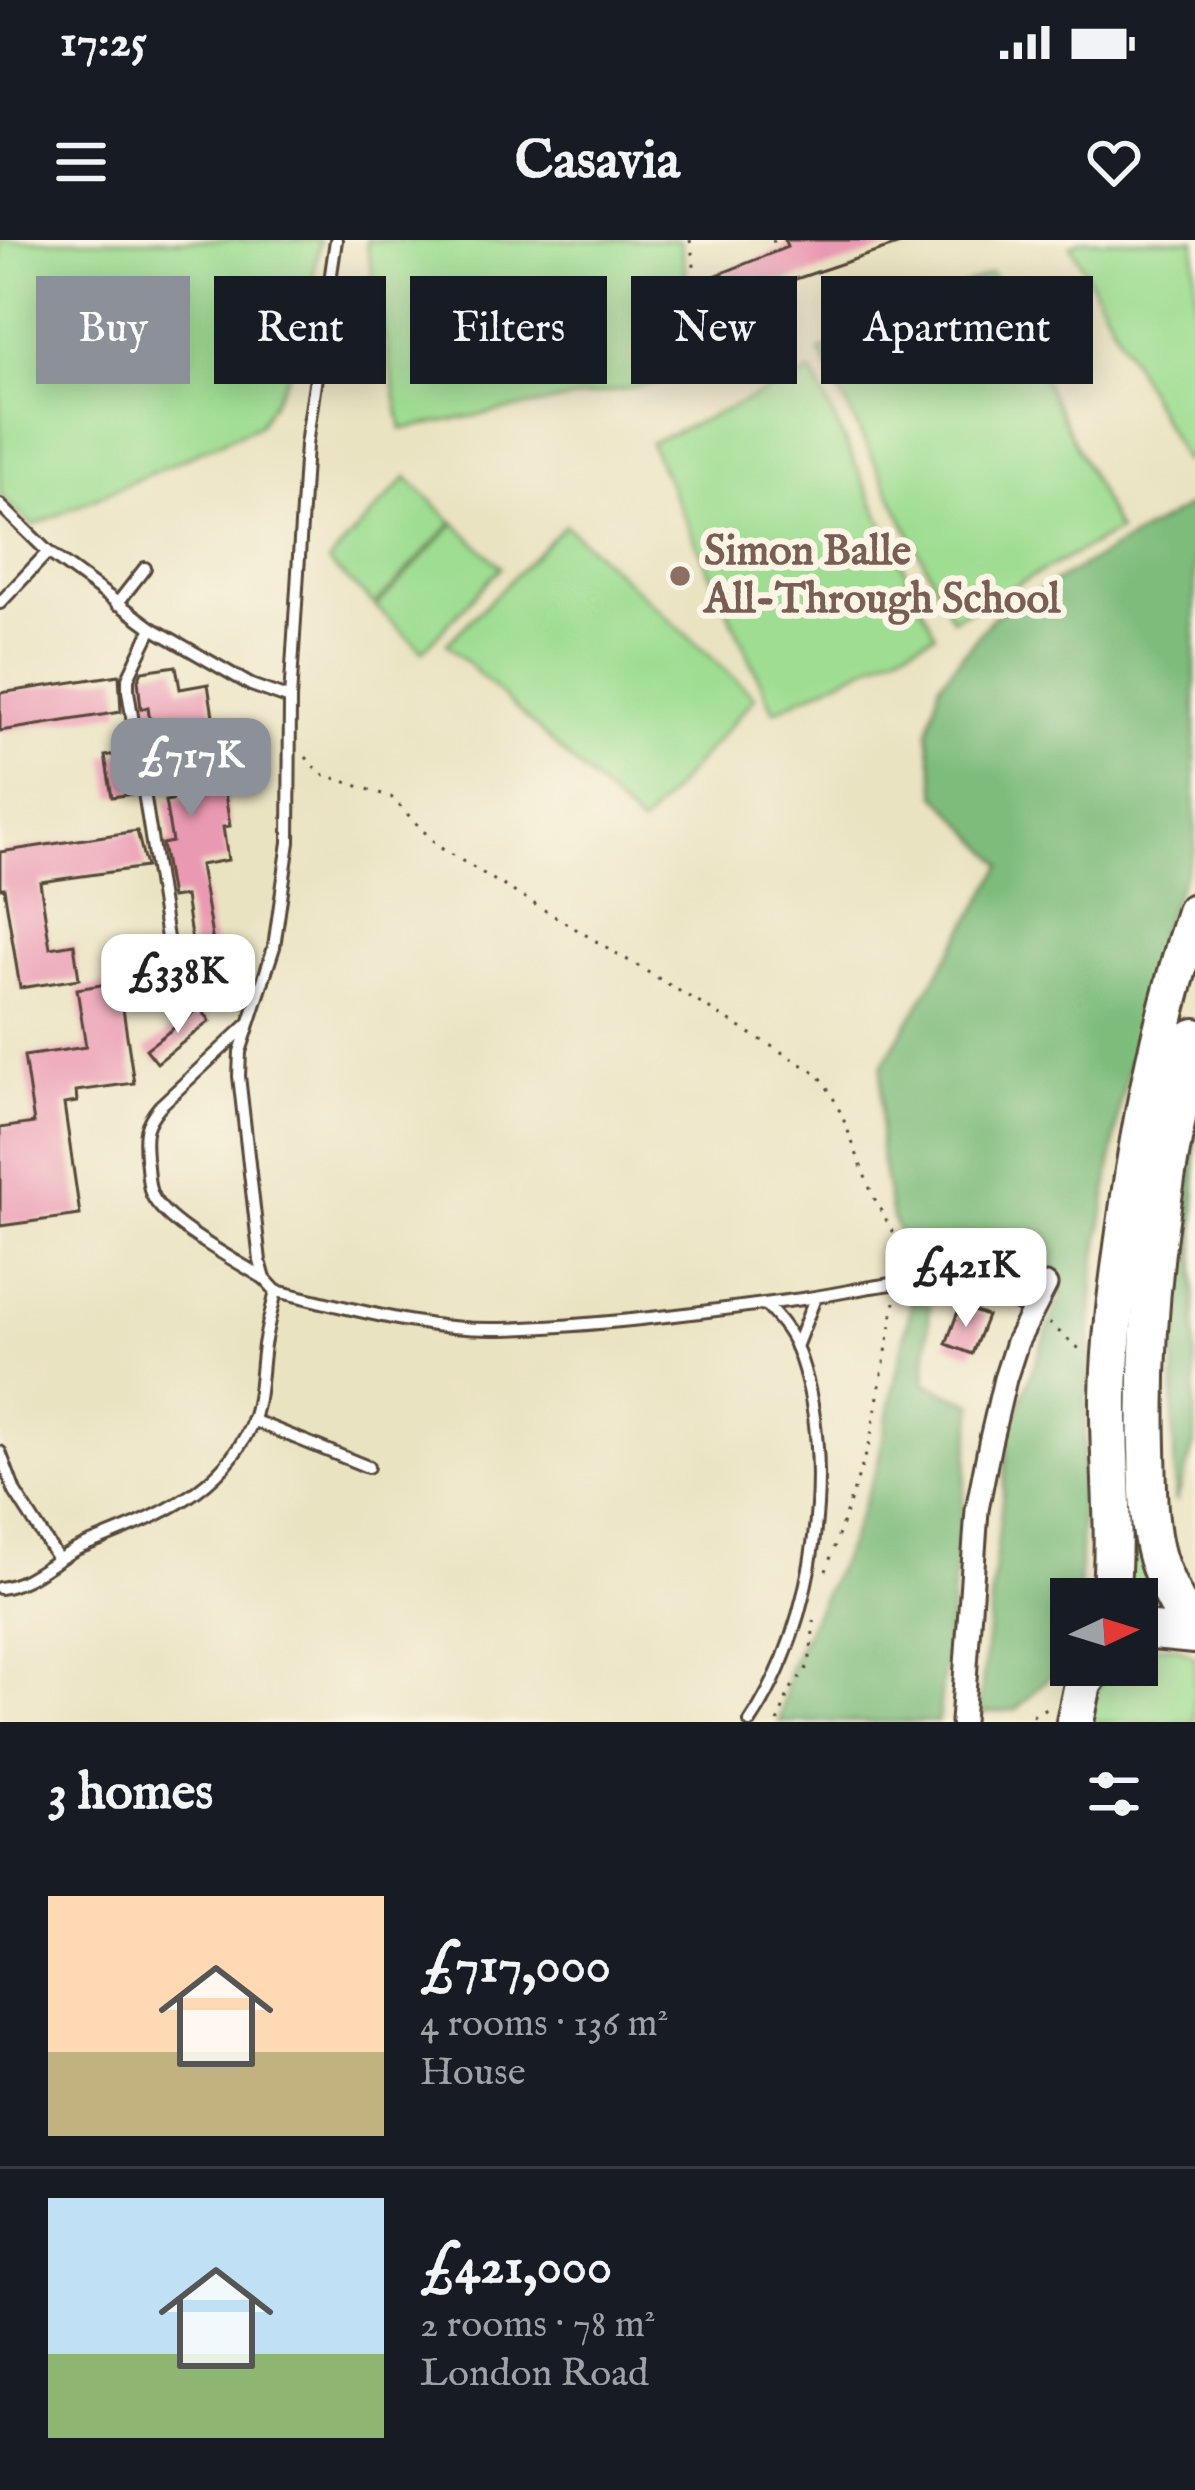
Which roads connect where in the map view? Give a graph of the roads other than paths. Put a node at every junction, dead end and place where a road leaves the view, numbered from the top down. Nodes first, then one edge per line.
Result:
1 (336, 240) edge
2 (0, 505) edge
3 (48, 553) junction
4 (145, 568) dead end
5 (0, 603) edge
6 (117, 604) junction
7 (152, 628) junction
8 (290, 698) junction
9 (1195, 912) edge
10 (167, 938) dead end
11 (248, 1024) junction
12 (1195, 1037) edge
13 (265, 1279) junction
14 (276, 1291) junction
15 (815, 1298) junction
16 (1040, 1299) joint
17 (765, 1304) junction
18 (796, 1347) junction
19 (252, 1420) junction
20 (0, 1452) edge
21 (368, 1467) dead end
22 (58, 1559) junction
23 (1111, 1578) edge
24 (0, 1588) edge
25 (1158, 1631) edge
26 (1194, 1634) edge
27 (1083, 1686) edge
28 (750, 1722) edge
29 (962, 1722) edge
30 (1075, 1722) edge

1 - 8 lane
2 - 3 lane
3 - 5 lane
3 - 6 lane
4 - 6 lane
6 - 7 lane
7 - 8 lane
7 - 10 lane
8 - 11 lane
9 - 23 highway
11 - 13 lane
11 - 13 lane
12 - 26 highway
13 - 14 lane
14 - 17 lane
14 - 19 lane
15 - 16 lane
15 - 17 lane
15 - 18 lane
16 - 29 street
17 - 18 lane
18 - 28 lane
19 - 21 lane
19 - 22 lane
20 - 22 lane
22 - 24 lane
25 - 26 highway
27 - 30 highway

